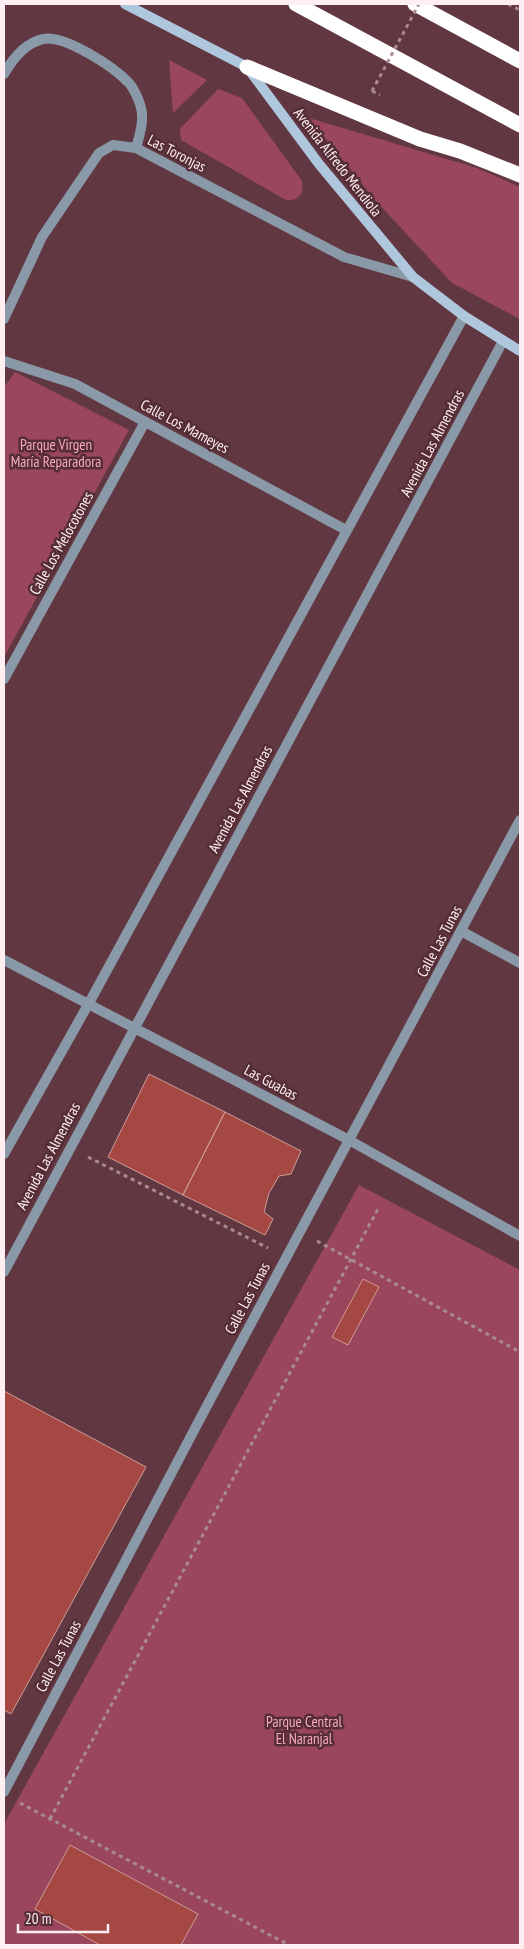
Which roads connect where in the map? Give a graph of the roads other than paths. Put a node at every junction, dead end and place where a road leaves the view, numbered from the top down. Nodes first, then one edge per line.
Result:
1 (125, 4) edge
2 (296, 4) edge
3 (415, 4) edge
4 (437, 4) edge
5 (501, 51) junction
6 (520, 61) edge
7 (247, 66) junction
8 (4, 74) edge
9 (520, 125) edge
10 (136, 148) junction
11 (520, 175) edge
12 (413, 278) junction
13 (464, 316) junction
14 (4, 319) edge
15 (503, 342) junction
16 (520, 351) edge
17 (4, 360) edge
18 (145, 422) junction
19 (346, 530) junction
20 (4, 679) edge
21 (520, 820) edge
22 (461, 931) junction
23 (4, 960) edge
24 (520, 963) edge
25 (89, 1003) junction
26 (134, 1027) junction
27 (349, 1140) junction
28 (4, 1154) edge
29 (520, 1236) edge
30 (4, 1272) edge
31 (8, 1795) edge

1 - 7 main road, Avenida Alfredo Mendiola
2 - 9 highway
3 - 5 highway
4 - 5 highway
5 - 6 highway
7 - 11 highway
7 - 12 main road, Avenida Alfredo Mendiola
8 - 10 street
10 - 12 street, Las Toronjas
10 - 14 street, Las Toronjas
12 - 13 main road, Avenida Alfredo Mendiola
13 - 15 main road, Avenida Alfredo Mendiola
13 - 19 street
15 - 16 main road, Avenida Alfredo Mendiola
15 - 26 street, Avenida Las Almendras
17 - 18 street, Calle Los Mameyes
18 - 19 street, Calle Los Mameyes
18 - 20 street, Calle Los Melocotones
19 - 25 street
21 - 22 street, Calle Las Tunas
22 - 24 street
22 - 27 street, Calle Las Tunas
23 - 25 street, Las Guabas
25 - 26 street, Las Guabas
25 - 28 street
26 - 27 street, Las Guabas
26 - 30 street, Avenida Las Almendras
27 - 29 street, Las Guabas
27 - 31 street, Calle Las Tunas

